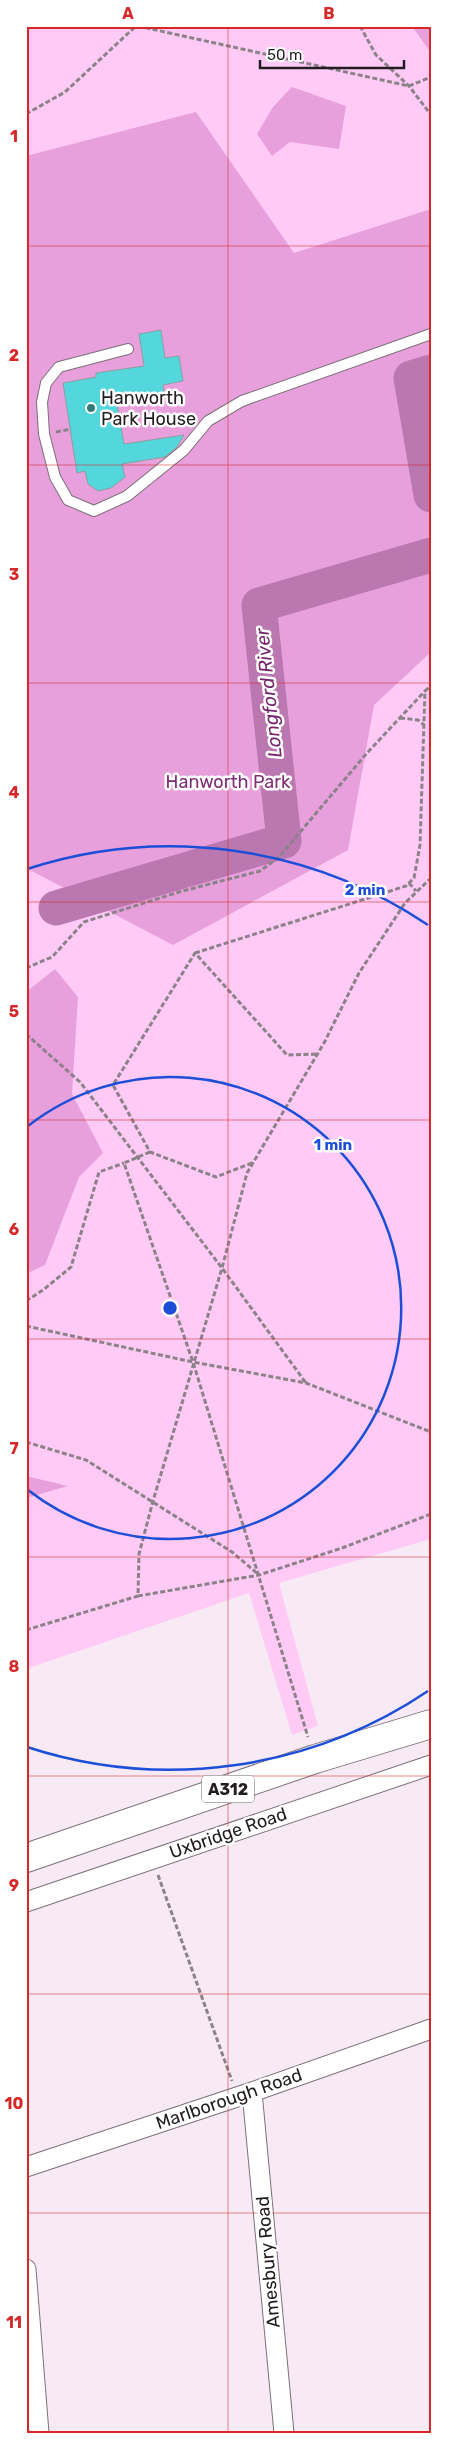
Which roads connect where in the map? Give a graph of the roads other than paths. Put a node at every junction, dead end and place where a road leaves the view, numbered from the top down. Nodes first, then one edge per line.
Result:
1 (431, 334) edge
2 (128, 349) dead end
3 (431, 1724) edge
4 (431, 1765) edge
5 (26, 1858) edge
6 (26, 1902) edge
7 (431, 2029) edge
8 (245, 2094) junction
9 (26, 2167) edge
10 (26, 2269) edge
11 (38, 2433) edge
12 (284, 2433) edge

1 - 2 lane
3 - 5 main road, A312
4 - 6 street, Uxbridge Road
7 - 8 street, Marlborough Road
8 - 9 street, Marlborough Road
8 - 12 street, Amesbury Road
10 - 11 street

